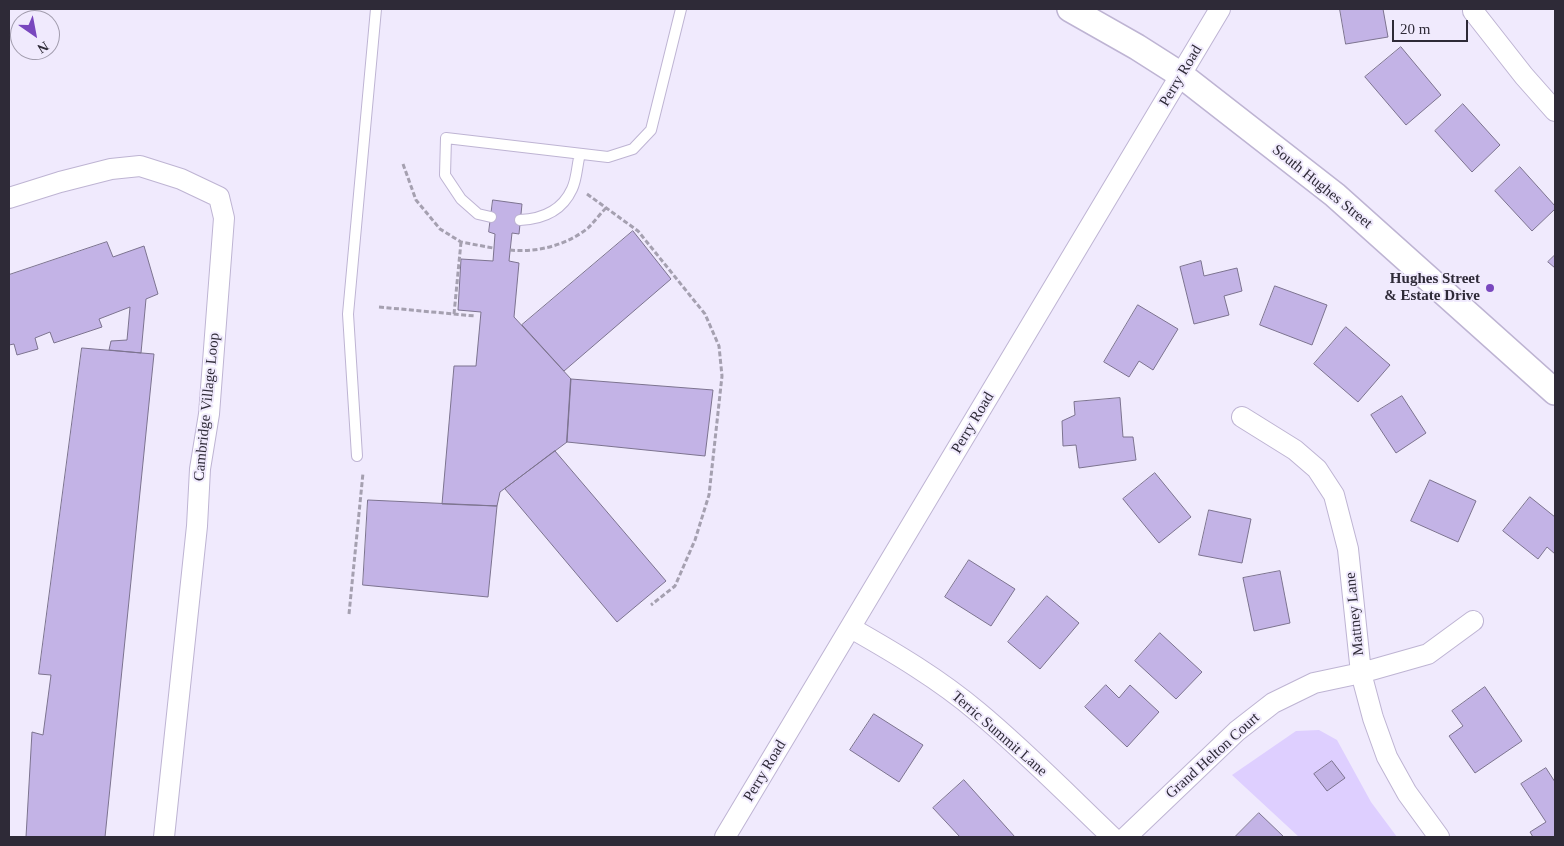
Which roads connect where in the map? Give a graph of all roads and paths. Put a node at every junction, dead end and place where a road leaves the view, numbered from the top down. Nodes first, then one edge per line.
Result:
1 (376, 9) edge
2 (681, 9) edge
3 (1070, 9) edge
4 (1220, 9) edge
5 (1473, 11) dead end
6 (1181, 75) junction
7 (1555, 111) edge
8 (580, 154) junction
9 (403, 164) dead end
10 (573, 188) junction
11 (9, 198) edge
12 (606, 208) junction
13 (491, 217) dead end
14 (520, 220) dead end
15 (461, 242) junction
16 (493, 248) dead end
17 (510, 250) dead end
18 (379, 307) dead end
19 (454, 314) junction
20 (475, 316) dead end
21 (1555, 392) edge
22 (1242, 417) dead end
23 (357, 456) joint
24 (651, 605) dead end
25 (349, 614) dead end
26 (1473, 621) dead end
27 (851, 628) junction
28 (1361, 673) junction
29 (164, 837) edge
30 (725, 837) edge
31 (1112, 837) edge
32 (1126, 837) edge
33 (1439, 837) edge

1 - 23 lane
2 - 8 lane
3 - 6 street, South Hughes Street
4 - 6 street, Perry Road
5 - 7 street
6 - 21 street, South Hughes Street
6 - 27 street, Perry Road
8 - 10 lane
8 - 13 lane
9 - 15 path
10 - 12 path
10 - 14 lane
11 - 29 street, Cambridge Village Loop
12 - 17 path
12 - 24 path
15 - 16 path
15 - 19 path
18 - 19 path
19 - 20 path
22 - 28 street, Mattney Lane
23 - 25 path
26 - 28 street, Grand Helton Court
27 - 30 street, Perry Road
27 - 31 street, Terric Summit Lane
28 - 32 street, Grand Helton Court
28 - 33 street, Mattney Lane

